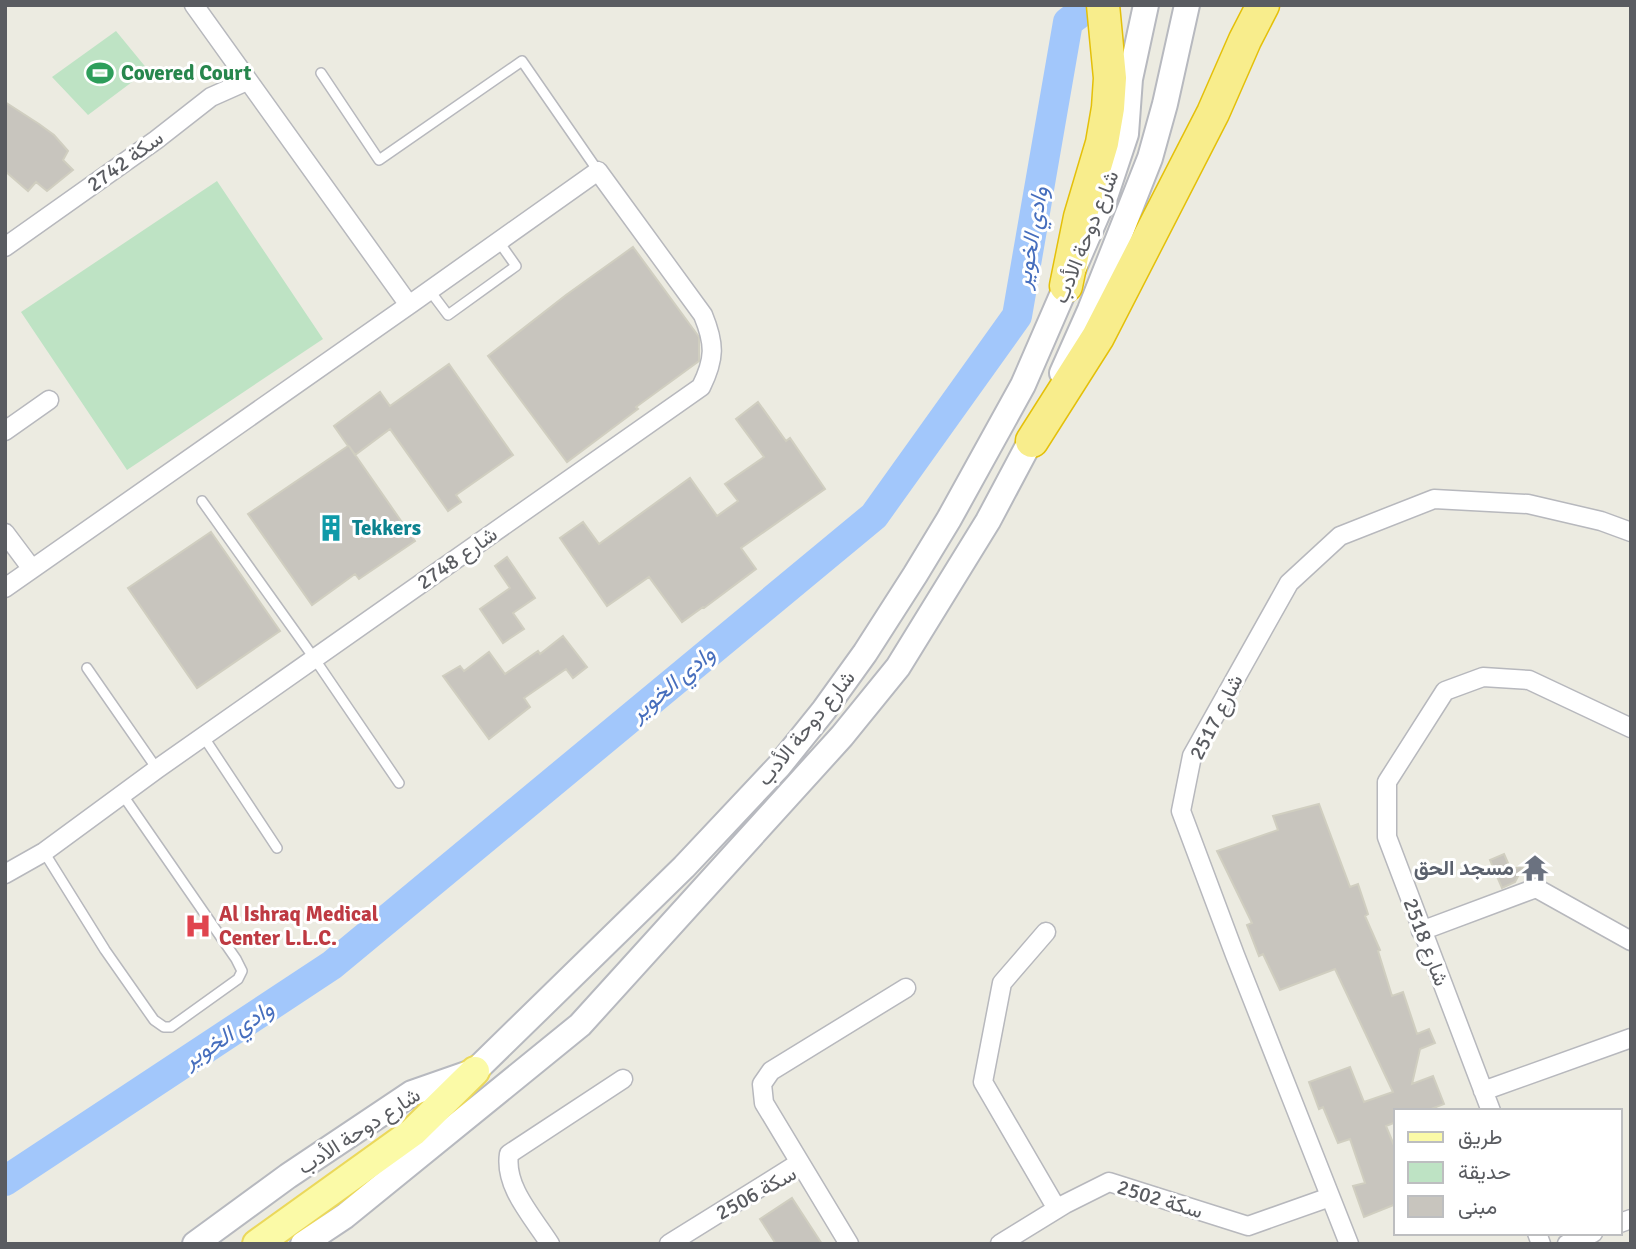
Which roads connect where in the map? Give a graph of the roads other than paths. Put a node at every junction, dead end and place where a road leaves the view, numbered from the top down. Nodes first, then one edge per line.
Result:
1 (194, 5) edge
2 (1103, 5) edge
3 (1146, 5) edge
4 (1187, 5) edge
5 (1263, 5) edge
6 (321, 74) dead end
7 (247, 81) junction
8 (598, 171) junction
9 (499, 242) junction
10 (5, 247) edge
11 (1066, 286) junction
12 (430, 291) junction
13 (409, 305) junction
14 (49, 400) dead end
15 (5, 431) edge
16 (1032, 441) junction
17 (202, 502) dead end
18 (1631, 532) edge
19 (5, 533) edge
20 (32, 569) junction
21 (5, 588) edge
22 (314, 658) junction
23 (87, 668) dead end
24 (1631, 728) edge
25 (203, 736) junction
26 (157, 769) junction
27 (399, 783) dead end
28 (122, 794) junction
29 (276, 848) dead end
30 (44, 852) junction
31 (5, 874) edge
32 (1046, 932) dead end
33 (1421, 932) junction
34 (1631, 942) edge
35 (906, 988) dead end
36 (1631, 1038) edge
37 (475, 1071) junction
38 (623, 1079) dead end
39 (1483, 1091) junction
40 (1490, 1109) edge
41 (799, 1163) junction
42 (1330, 1197) junction
43 (1057, 1209) junction
44 (345, 1216) junction
45 (1588, 1235) edge
46 (195, 1244) edge
47 (257, 1244) edge
48 (303, 1244) edge
49 (335, 1244) edge
50 (550, 1244) edge
51 (670, 1244) edge
52 (849, 1244) edge
53 (1000, 1244) edge
54 (1349, 1244) edge
55 (1567, 1244) edge

1 - 7 street
2 - 11 highway
3 - 11 main road, شارع دوحة الأدب
4 - 16 main road, شارع دوحة الأدب
5 - 16 highway
6 - 8 lane
7 - 10 street, سكة 2742
7 - 13 street
8 - 9 street
8 - 22 street, شارع 2748
9 - 12 street
9 - 12 lane
11 - 37 main road, شارع دوحة الأدب
12 - 13 street
13 - 20 street
14 - 15 street
16 - 44 main road, شارع دوحة الأدب
17 - 22 lane
18 - 42 street, 2517 شارع
19 - 20 street
20 - 21 street
22 - 25 street, شارع 2748
22 - 27 lane
23 - 26 lane
24 - 33 street, 2518 شارع
25 - 26 street, شارع 2748
25 - 29 lane
26 - 28 street, شارع 2748
28 - 30 street, شارع 2748
28 - 30 lane
30 - 31 street, شارع 2748
32 - 43 street
33 - 34 street
33 - 39 street, 2518 شارع
35 - 41 street
36 - 39 street
37 - 46 main road, شارع دوحة الأدب
37 - 47 main road
38 - 50 street
39 - 40 street, 2518 شارع
41 - 51 street, سكة 2506
41 - 52 street, سكة 2506
42 - 43 street, 2502 سكة
42 - 54 street, 2517 شارع
43 - 53 street, 2502 سكة
44 - 48 main road, شارع دوحة الأدب
44 - 49 main road
45 - 55 street

